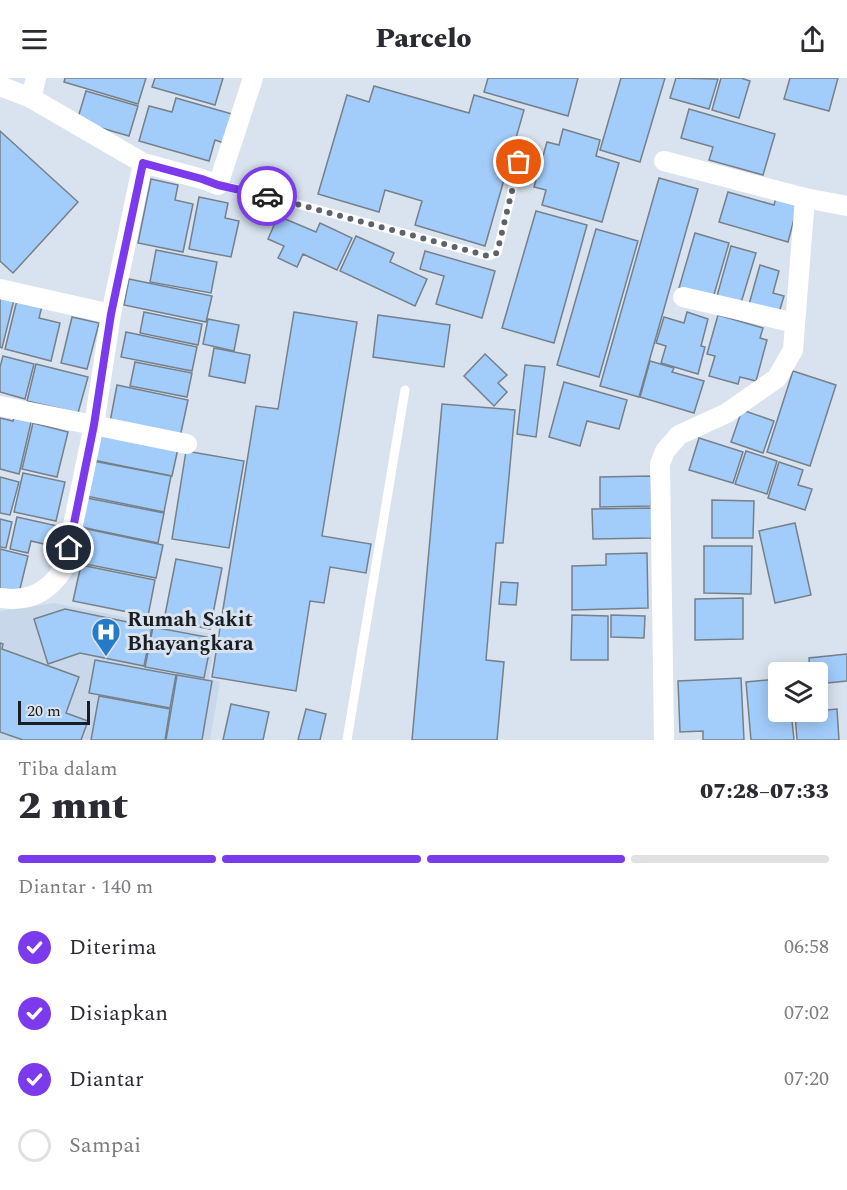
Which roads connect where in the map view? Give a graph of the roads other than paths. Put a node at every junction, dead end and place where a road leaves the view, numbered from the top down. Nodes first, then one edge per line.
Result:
1 (36, 78) edge
2 (253, 78) edge
3 (0, 86) edge
4 (31, 98) junction
5 (664, 161) dead end
6 (519, 162) dead end
7 (143, 163) junction
8 (218, 185) junction
9 (805, 198) junction
10 (847, 206) edge
11 (0, 289) edge
12 (683, 297) dead end
13 (111, 314) junction
14 (795, 322) junction
15 (405, 390) dead end
16 (0, 406) edge
17 (94, 425) junction
18 (187, 444) dead end
19 (0, 598) edge
20 (347, 740) edge
21 (664, 740) edge

1 - 4 street
2 - 8 street
3 - 4 street
4 - 7 street
5 - 9 street
6 - 8 lane
7 - 8 street
7 - 13 street
9 - 10 street
9 - 14 street
11 - 13 street
12 - 14 street
13 - 17 street
14 - 21 street
15 - 20 lane
16 - 17 street
17 - 18 street
17 - 19 street

